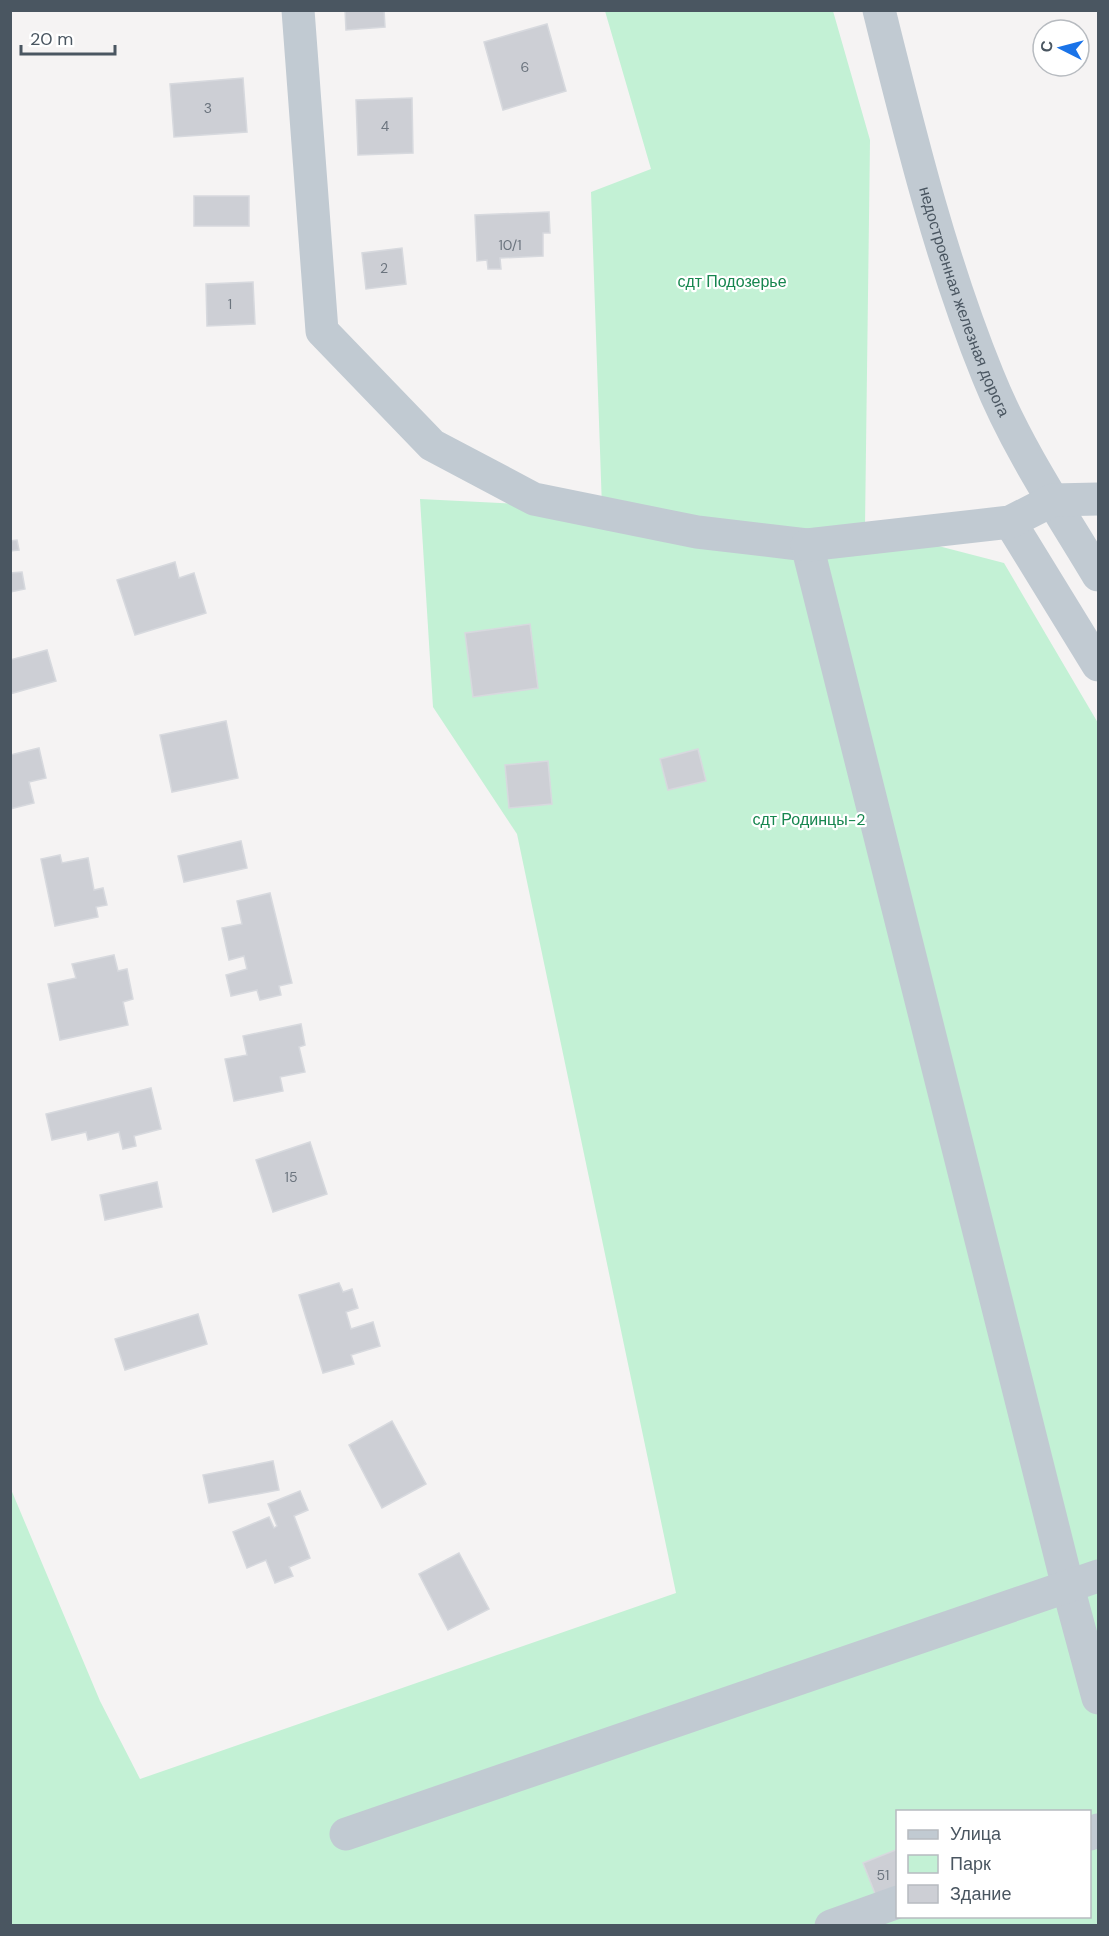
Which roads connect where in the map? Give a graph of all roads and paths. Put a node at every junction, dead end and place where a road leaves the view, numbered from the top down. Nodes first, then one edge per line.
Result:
1 (298, 10) edge
2 (879, 10) edge
3 (1098, 499) edge
4 (1053, 500) junction
5 (1010, 522) junction
6 (807, 545) junction
7 (1098, 574) edge
8 (1098, 664) edge
9 (1098, 1576) edge
10 (1068, 1587) junction
11 (1098, 1698) edge
12 (346, 1834) dead end
13 (896, 1902) edge
14 (831, 1926) edge

1 - 6 street
2 - 4 street, недостроенная железная дорога
3 - 4 street
4 - 5 street
4 - 7 street, недостроенная железная дорога
5 - 6 street
5 - 8 street
6 - 10 street
9 - 10 street
10 - 11 street
10 - 12 street
13 - 14 street

